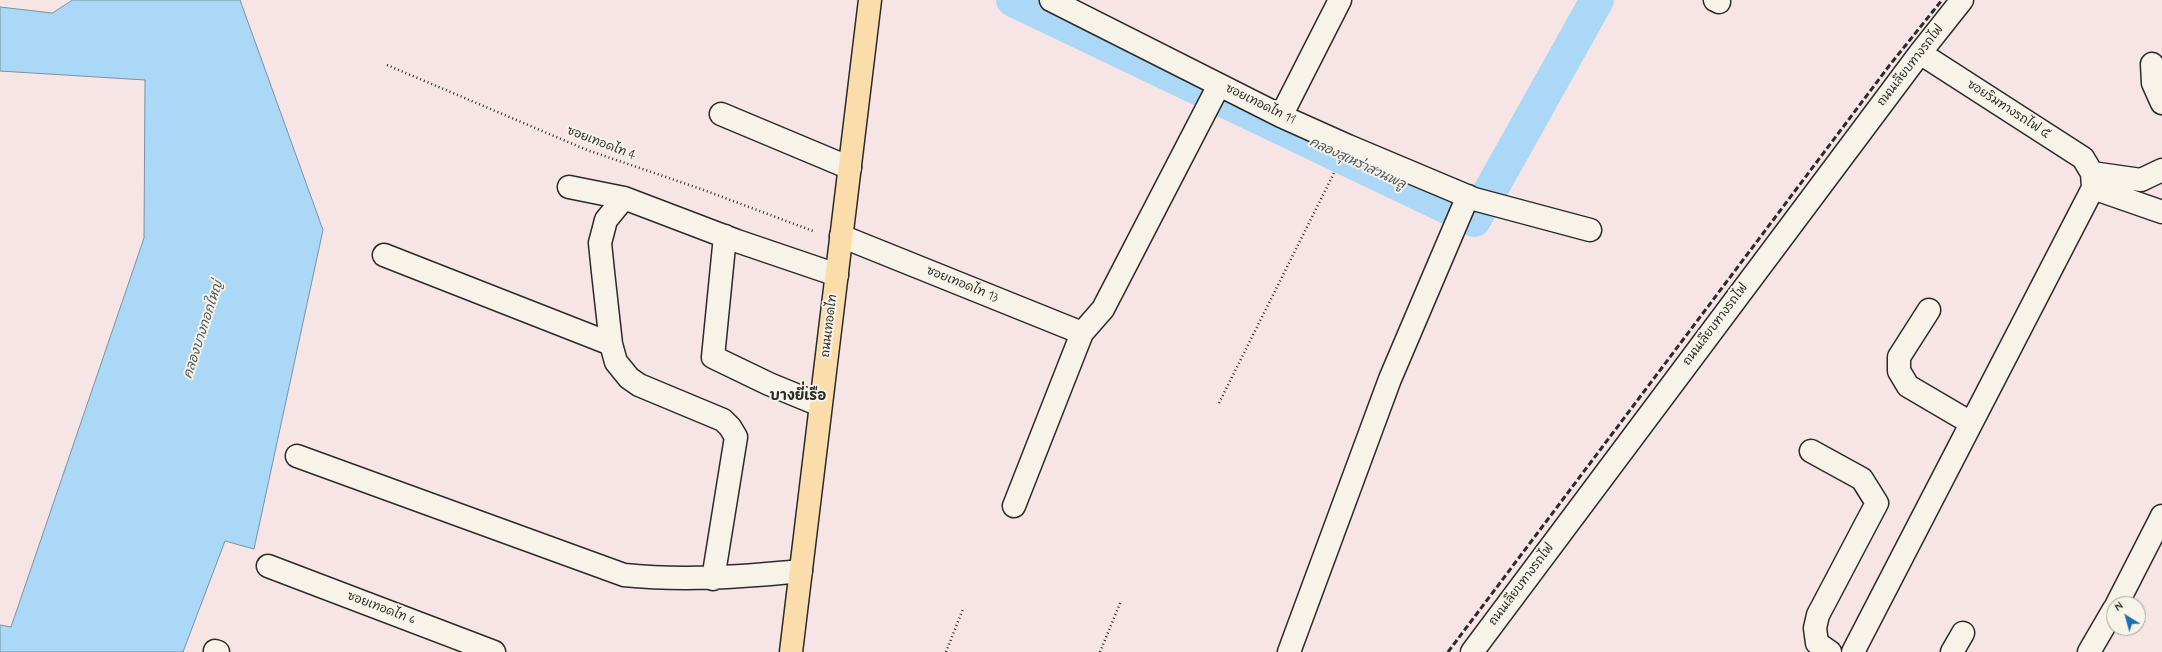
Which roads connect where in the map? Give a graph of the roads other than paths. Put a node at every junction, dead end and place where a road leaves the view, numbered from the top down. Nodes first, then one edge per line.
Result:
1 (870, 0) edge
2 (1051, 0) edge
3 (1340, 0) edge
4 (1962, 0) edge
5 (1920, 53) junction
6 (2152, 64) dead end
7 (1219, 84) junction
8 (2162, 103) edge
9 (721, 114) dead end
10 (1281, 116) junction
11 (850, 168) junction
12 (2162, 170) edge
13 (2092, 180) junction
14 (569, 187) dead end
15 (624, 198) junction
16 (1479, 200) junction
17 (2162, 212) edge
18 (1590, 230) dead end
19 (725, 236) junction
20 (841, 236) junction
21 (384, 255) dead end
22 (836, 275) junction
23 (1929, 310) dead end
24 (1082, 333) junction
25 (611, 344) junction
26 (820, 405) junction
27 (1971, 423) junction
28 (1811, 451) dead end
29 (297, 456) dead end
30 (1014, 506) dead end
31 (2162, 516) edge
32 (268, 566) dead end
33 (801, 571) junction
34 (713, 579) junction
35 (2121, 596) edge
36 (2106, 623) edge
37 (1963, 633) dead end
38 (494, 652) edge
39 (791, 652) edge
40 (1289, 652) edge
41 (1472, 652) edge
42 (1830, 652) edge
43 (1853, 652) edge
44 (1952, 652) edge
45 (2089, 652) edge

1 - 11 main road, ถนนเทอดไท
2 - 7 street, ซอยเทอดไท 11
3 - 10 street
4 - 5 street, ถนนเลียบทางรถไฟ
5 - 13 street, ซอยริมทางรถไฟ ๕
5 - 41 street, ถนนเลียบทางรถไฟ
6 - 8 street
7 - 10 street, ซอยเทอดไท 11
7 - 24 street
9 - 11 street
10 - 16 street, ซอยเทอดไท 11
11 - 20 main road, ถนนเทอดไท
12 - 13 street
13 - 17 street
13 - 27 street
14 - 15 street
15 - 19 street
15 - 25 street
16 - 18 street, ซอยเทอดไท 11
16 - 40 street
19 - 22 street
19 - 26 street
20 - 22 main road, ถนนเทอดไท
20 - 24 street, ซอยเทอดไท 13
21 - 25 street
22 - 26 main road, ถนนเทอดไท
23 - 27 street
24 - 30 street
25 - 34 street
26 - 33 main road, ถนนเทอดไท
27 - 43 street
28 - 42 street
29 - 34 street
31 - 35 street
32 - 38 street, ซอยเทอดไท 6
33 - 34 street
33 - 39 main road, ถนนเทอดไท
36 - 45 street
37 - 44 street

